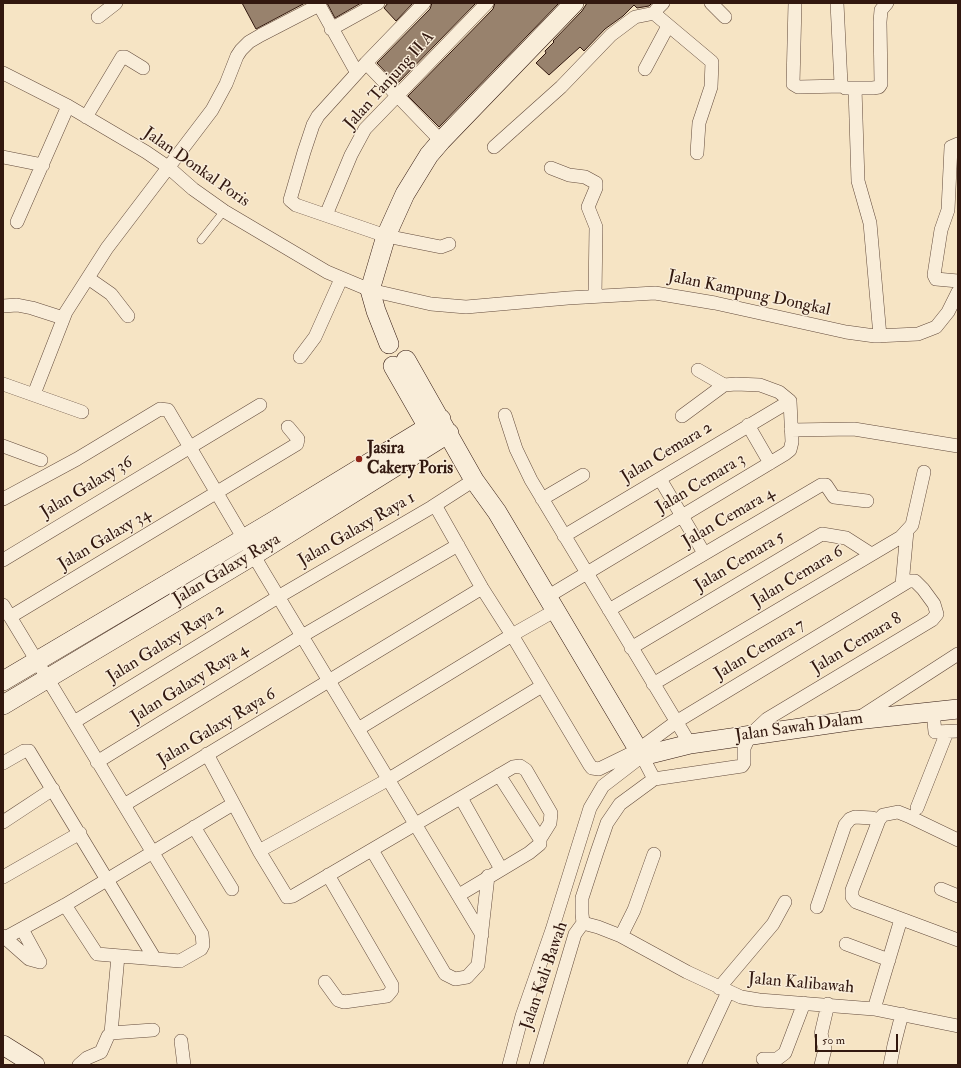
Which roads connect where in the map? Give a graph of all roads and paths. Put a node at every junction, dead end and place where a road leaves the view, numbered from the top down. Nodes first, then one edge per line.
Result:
1 (116, 3) edge
2 (487, 3) edge
3 (574, 3) edge
4 (711, 3) edge
5 (795, 3) edge
6 (837, 3) edge
7 (885, 3) edge
8 (318, 4) edge
9 (372, 5) edge
10 (420, 5) edge
11 (659, 8) edge
12 (98, 18) dead end
13 (725, 18) dead end
14 (668, 26) junction
15 (331, 29) junction
16 (143, 68) dead end
17 (361, 68) junction
18 (645, 69) dead end
19 (3, 73) edge
20 (849, 87) junction
21 (396, 96) junction
22 (68, 106) junction
23 (86, 117) junction
24 (440, 141) junction
25 (958, 144) edge
26 (494, 147) dead end
27 (697, 153) dead end
28 (3, 157) edge
29 (43, 165) junction
30 (168, 167) junction
31 (551, 168) dead end
32 (224, 211) junction
33 (326, 215) junction
34 (17, 222) dead end
35 (386, 236) junction
36 (201, 240) dead end
37 (449, 244) dead end
38 (88, 278) junction
39 (341, 279) junction
40 (958, 282) edge
41 (370, 290) junction
42 (958, 292) edge
43 (595, 296) junction
44 (3, 306) edge
45 (128, 316) dead end
46 (63, 318) junction
47 (880, 336) junction
48 (300, 357) dead end
49 (698, 370) dead end
50 (3, 384) edge
51 (724, 385) junction
52 (34, 394) junction
53 (790, 401) junction
54 (260, 404) dead end
55 (82, 412) dead end
56 (505, 415) dead end
57 (682, 416) dead end
58 (748, 425) junction
59 (288, 427) dead end
60 (438, 430) junction
61 (791, 430) junction
62 (3, 446) edge
63 (958, 446) edge
64 (190, 447) junction
65 (41, 460) dead end
66 (770, 463) junction
67 (924, 472) dead end
68 (583, 475) dead end
69 (660, 479) junction
70 (474, 480) junction
71 (218, 493) junction
72 (3, 499) edge
73 (542, 499) junction
74 (867, 501) dead end
75 (435, 505) junction
76 (682, 516) junction
77 (907, 531) junction
78 (564, 536) junction
79 (244, 539) junction
80 (458, 545) junction
81 (704, 553) junction
82 (871, 554) junction
83 (254, 555) junction
84 (3, 560) edge
85 (587, 572) junction
86 (902, 585) junction
87 (482, 588) junction
88 (278, 597) junction
89 (3, 605) edge
90 (549, 608) junction
91 (609, 610) junction
92 (10, 618) junction
93 (512, 635) junction
94 (302, 636) junction
95 (631, 648) junction
96 (958, 654) edge
97 (37, 662) junction
98 (47, 678) junction
99 (3, 681) edge
100 (330, 681) junction
101 (653, 684) junction
102 (542, 686) junction
103 (3, 705) edge
104 (958, 709) edge
105 (933, 719) junction
106 (856, 720) junction
107 (74, 722) junction
108 (676, 722) junction
109 (358, 729) junction
110 (953, 732) edge
111 (747, 741) junction
112 (690, 744) junction
113 (207, 754) junction
114 (97, 762) junction
115 (3, 763) edge
116 (646, 763) junction
117 (499, 775) junction
118 (389, 779) junction
119 (53, 789) junction
120 (461, 798) junction
121 (233, 804) junction
122 (124, 805) junction
123 (917, 808) dead end
124 (879, 820) junction
125 (3, 822) edge
126 (416, 823) junction
127 (194, 827) junction
128 (80, 833) junction
129 (540, 839) junction
130 (958, 840) edge
131 (372, 850) junction
132 (259, 851) junction
133 (152, 852) junction
134 (654, 854) dead end
135 (501, 869) junction
136 (328, 875) junction
137 (488, 876) junction
138 (3, 878) edge
139 (108, 880) junction
140 (232, 889) dead end
141 (941, 889) dead end
142 (459, 895) junction
143 (958, 896) edge
144 (785, 902) dead end
145 (65, 905) junction
146 (817, 908) dead end
147 (902, 918) junction
148 (583, 923) junction
149 (22, 929) junction
150 (482, 935) junction
151 (621, 936) junction
152 (4, 937) edge
153 (958, 940) edge
154 (846, 944) dead end
155 (118, 956) junction
156 (155, 959) junction
157 (889, 960) junction
158 (326, 982) dead end
159 (723, 990) junction
160 (804, 1003) junction
161 (828, 1004) junction
162 (874, 1009) junction
163 (902, 1014) junction
164 (958, 1026) edge
165 (153, 1030) dead end
166 (111, 1033) junction
167 (181, 1041) dead end
168 (3, 1045) edge
169 (763, 1060) dead end
170 (35, 1065) edge
171 (79, 1065) edge
172 (184, 1065) edge
173 (509, 1065) edge
174 (536, 1065) edge
175 (694, 1065) edge
176 (821, 1065) edge
177 (890, 1065) edge

1 - 12 street
2 - 21 street, Jalan Tanjung II A
3 - 24 street
4 - 13 street
5 - 20 street
6 - 20 street
7 - 20 street
8 - 15 street
8 - 30 street
9 - 15 street
10 - 17 street
11 - 14 street
11 - 26 street
14 - 18 street
14 - 27 street
15 - 17 street
16 - 23 street
17 - 21 street
17 - 33 street
19 - 22 street, Jalan Donkal Poris
20 - 47 street
21 - 24 street
21 - 33 street, Jalan Tanjung II A
22 - 23 street, Jalan Donkal Poris
22 - 29 street
23 - 30 street, Jalan Donkal Poris
24 - 35 street
25 - 40 street
28 - 29 street
29 - 34 street
30 - 32 street, Jalan Donkal Poris
30 - 38 street
31 - 43 street
32 - 36 lane
32 - 39 street, Jalan Donkal Poris
33 - 35 street
35 - 37 street
35 - 41 street
38 - 45 street
38 - 46 street
39 - 41 street, Jalan Donkal Poris
39 - 48 street
41 - 43 street, Jalan Kampung Dongkal
41 - 60 street
42 - 47 street, Jalan Kampung Dongkal
43 - 47 street, Jalan Kampung Dongkal
44 - 46 street
46 - 52 street
49 - 51 street
50 - 52 street
51 - 53 street
51 - 57 street
52 - 55 street
53 - 58 street, Jalan Cemara 2
53 - 61 street, Jalan Cemara 3
54 - 64 street, Jalan Galaxy 36
56 - 73 street
58 - 66 street
58 - 69 street, Jalan Cemara 2
59 - 71 street, Jalan Galaxy 34
60 - 70 street
60 - 79 street, Jalan Galaxy Raya
60 - 83 street, Jalan Galaxy Raya
61 - 63 street
61 - 66 street, Jalan Cemara 3
62 - 65 street
64 - 71 street
64 - 72 street
64 - 84 street, Jalan Galaxy 36
66 - 76 street, Jalan Cemara 3
67 - 77 street
68 - 73 street
69 - 76 street
69 - 78 street, Jalan Cemara 2
70 - 75 street, Jalan Galaxy Raya 1
70 - 90 street
71 - 79 street
71 - 92 street, Jalan Galaxy 34
73 - 78 street
74 - 81 street, Jalan Cemara 4
75 - 80 street
75 - 88 street, Jalan Galaxy Raya 1
76 - 81 street
76 - 85 street, Jalan Cemara 3
77 - 82 street, Jalan Cemara 6
77 - 86 street
78 - 85 street
79 - 83 street
79 - 97 street, Jalan Galaxy Raya
80 - 87 street
80 - 94 street, Jalan Galaxy Raya 4
81 - 91 street, Jalan Cemara 4
82 - 95 street, Jalan Cemara 5
82 - 101 street, Jalan Cemara 6
83 - 88 street
83 - 98 street, Jalan Galaxy Raya
85 - 90 street, Jalan Cemara 3
85 - 91 street
86 - 108 street, Jalan Cemara 7
86 - 111 street, Jalan Cemara 8
87 - 93 street
87 - 100 street, Jalan Galaxy Raya 6
88 - 94 street
88 - 107 street, Jalan Galaxy Raya 2
89 - 92 street
90 - 93 street, Jalan Cemara 3
90 - 116 street
91 - 95 street
92 - 97 street
93 - 102 street
93 - 109 street, Jalan Cemara 3
94 - 100 street
94 - 114 street, Jalan Galaxy Raya 4
95 - 101 street
96 - 106 street
97 - 98 street
97 - 99 street, Jalan Galaxy Raya
98 - 103 street, Jalan Galaxy Raya
98 - 107 street
100 - 109 street
100 - 113 street, Jalan Galaxy Raya 6
101 - 108 street
102 - 116 street
102 - 118 street
104 - 105 street, Jalan Sawah Dalam
105 - 106 street, Jalan Sawah Dalam
105 - 110 street
106 - 111 street, Jalan Sawah Dalam
107 - 114 street
108 - 112 street
108 - 116 street, Jalan Cemara 7
109 - 118 street
110 - 123 street
111 - 112 street, Jalan Sawah Dalam
111 - 116 street
112 - 116 street, Jalan Sawah Dalam
113 - 121 street
113 - 122 street, Jalan Galaxy Raya 6
114 - 122 street
115 - 119 street
116 - 148 street, Jalan Kali Bawah
116 - 173 street
117 - 120 street
117 - 129 street
117 - 129 street
118 - 126 street
118 - 132 street
119 - 125 street
119 - 128 street
120 - 126 street
120 - 135 street
121 - 127 street
121 - 132 street
122 - 133 street
124 - 130 street
124 - 146 street
124 - 147 street
126 - 131 street
126 - 142 street
127 - 133 street
127 - 140 street
128 - 138 street
128 - 139 street
129 - 135 street
131 - 136 street
131 - 150 street
132 - 136 street
133 - 139 street
133 - 156 street
134 - 151 street
135 - 137 street
136 - 158 street
137 - 142 street
137 - 150 street
139 - 145 street
139 - 156 street
141 - 143 street
142 - 150 street
144 - 159 street
145 - 149 street
145 - 155 street
147 - 153 street
147 - 157 street
148 - 151 street, Jalan Kalibawah
148 - 174 street, Jalan Kali Bawah
149 - 152 street
149 - 152 street
151 - 159 street, Jalan Kalibawah
154 - 157 street
155 - 156 street
155 - 166 street
157 - 162 street
159 - 160 street, Jalan Kalibawah
159 - 175 street
160 - 161 street, Jalan Kalibawah
160 - 169 street
161 - 162 street, Jalan Kalibawah
161 - 176 street
162 - 163 street, Jalan Kalibawah
163 - 164 street, Jalan Kalibawah
163 - 177 street
165 - 166 street
166 - 171 street
167 - 172 street
168 - 170 street

